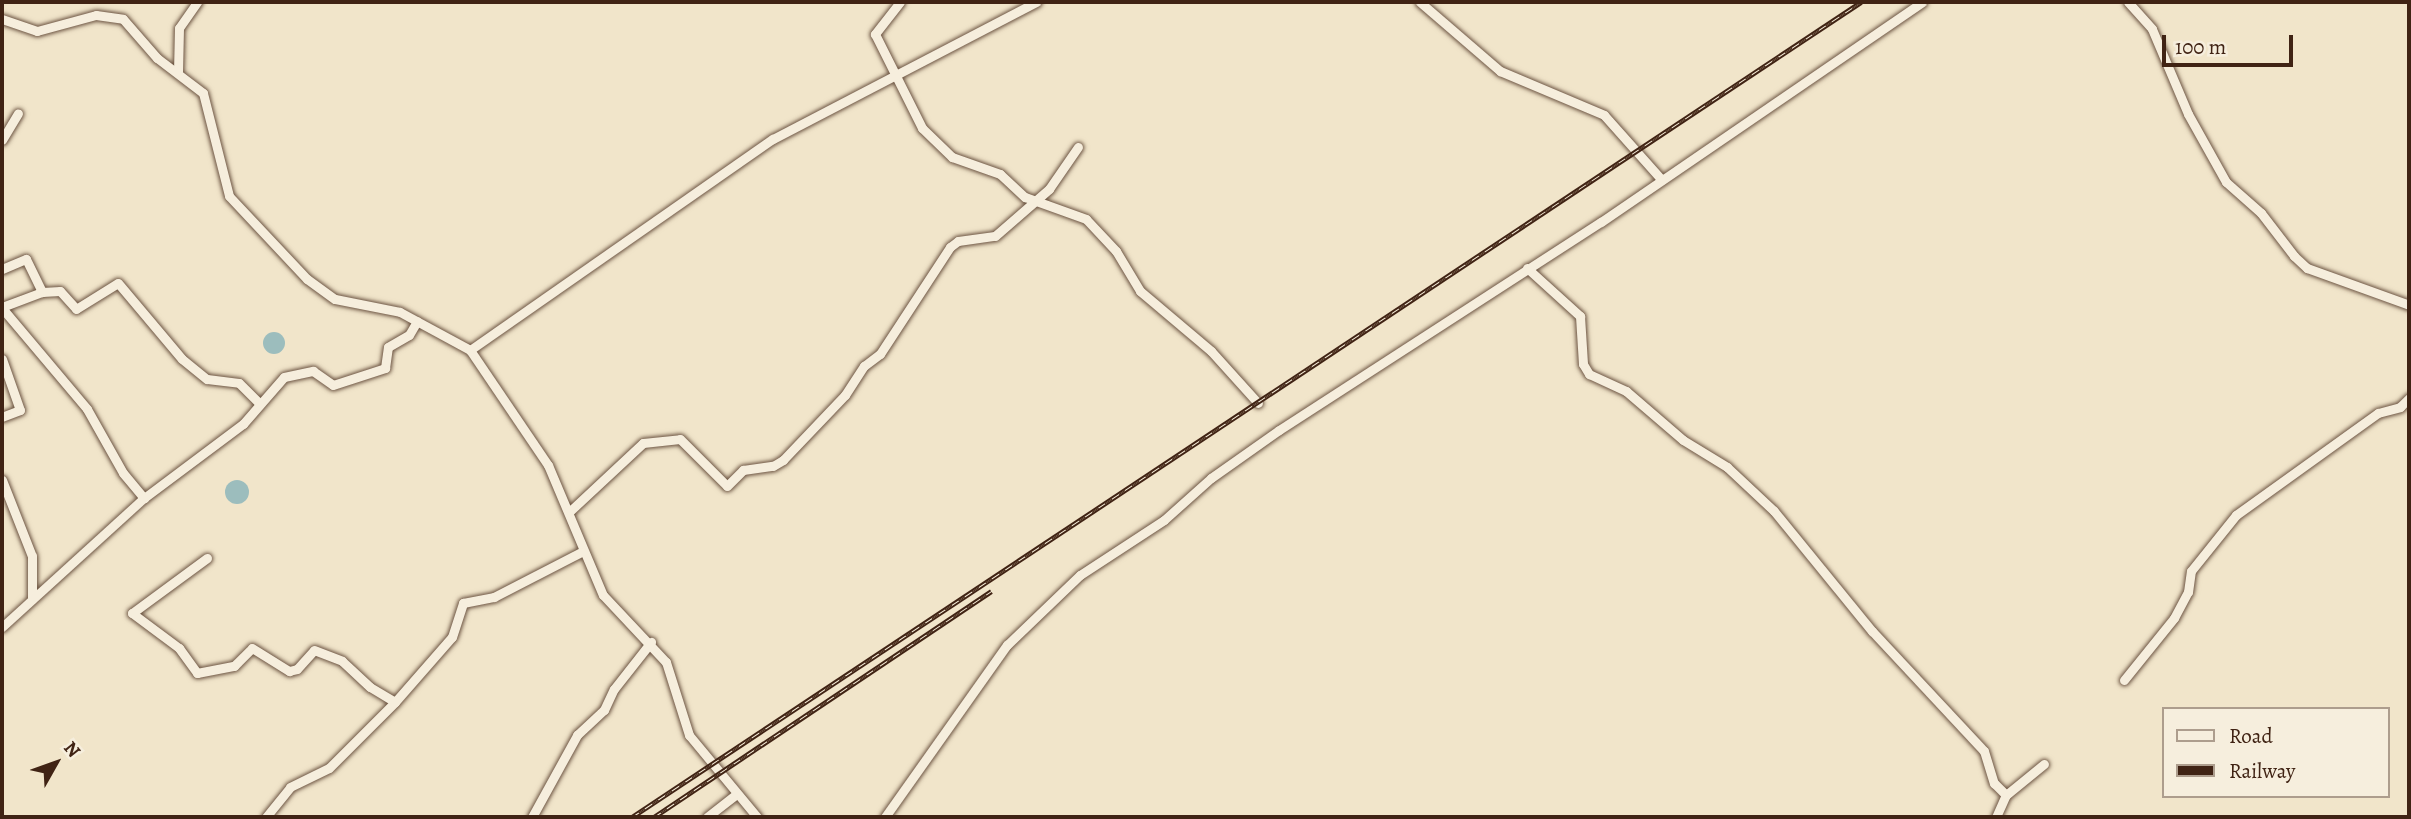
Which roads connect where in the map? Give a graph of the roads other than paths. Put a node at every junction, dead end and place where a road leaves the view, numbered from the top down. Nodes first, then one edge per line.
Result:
1 (197, 2) edge
2 (900, 2) edge
3 (1036, 2) edge
4 (1420, 2) edge
5 (1922, 2) edge
6 (2127, 2) edge
7 (2, 19) edge
8 (178, 72) junction
9 (899, 74) junction
10 (18, 113) dead end
11 (2, 141) edge
12 (1078, 147) dead end
13 (1662, 180) junction
14 (1037, 201) junction
15 (1527, 268) junction
16 (2, 269) edge
17 (41, 292) junction
18 (2409, 305) edge
19 (2, 307) edge
20 (417, 321) junction
21 (470, 351) junction
22 (2, 359) edge
23 (2409, 398) edge
24 (1258, 402) dead end
25 (258, 403) junction
26 (2, 417) edge
27 (2, 480) edge
28 (144, 498) junction
29 (569, 512) junction
30 (582, 552) junction
31 (207, 558) dead end
32 (32, 599) junction
33 (2, 626) edge
34 (651, 642) junction
35 (2124, 680) dead end
36 (395, 702) junction
37 (2044, 764) dead end
38 (735, 794) junction
39 (2006, 795) junction
40 (266, 817) edge
41 (533, 817) edge
42 (707, 817) edge
43 (757, 817) edge
44 (885, 817) edge
45 (1996, 817) edge

1 - 8 street
2 - 9 street
3 - 9 street
4 - 13 street
5 - 13 street
6 - 18 street
7 - 8 street
8 - 20 street
9 - 14 street
9 - 21 street
10 - 11 street
12 - 14 street
13 - 15 street
14 - 24 street
14 - 29 street
15 - 39 street
15 - 44 street
16 - 17 street
17 - 19 street
17 - 25 street
19 - 28 street
20 - 21 street
20 - 25 street
21 - 29 street
22 - 26 street
23 - 35 street
25 - 28 street
27 - 32 street
28 - 32 street
29 - 30 street
30 - 34 street
30 - 36 street
31 - 36 street
32 - 33 street
34 - 38 street
34 - 41 street
36 - 40 street
37 - 39 street
38 - 42 street
38 - 43 street
39 - 45 street

